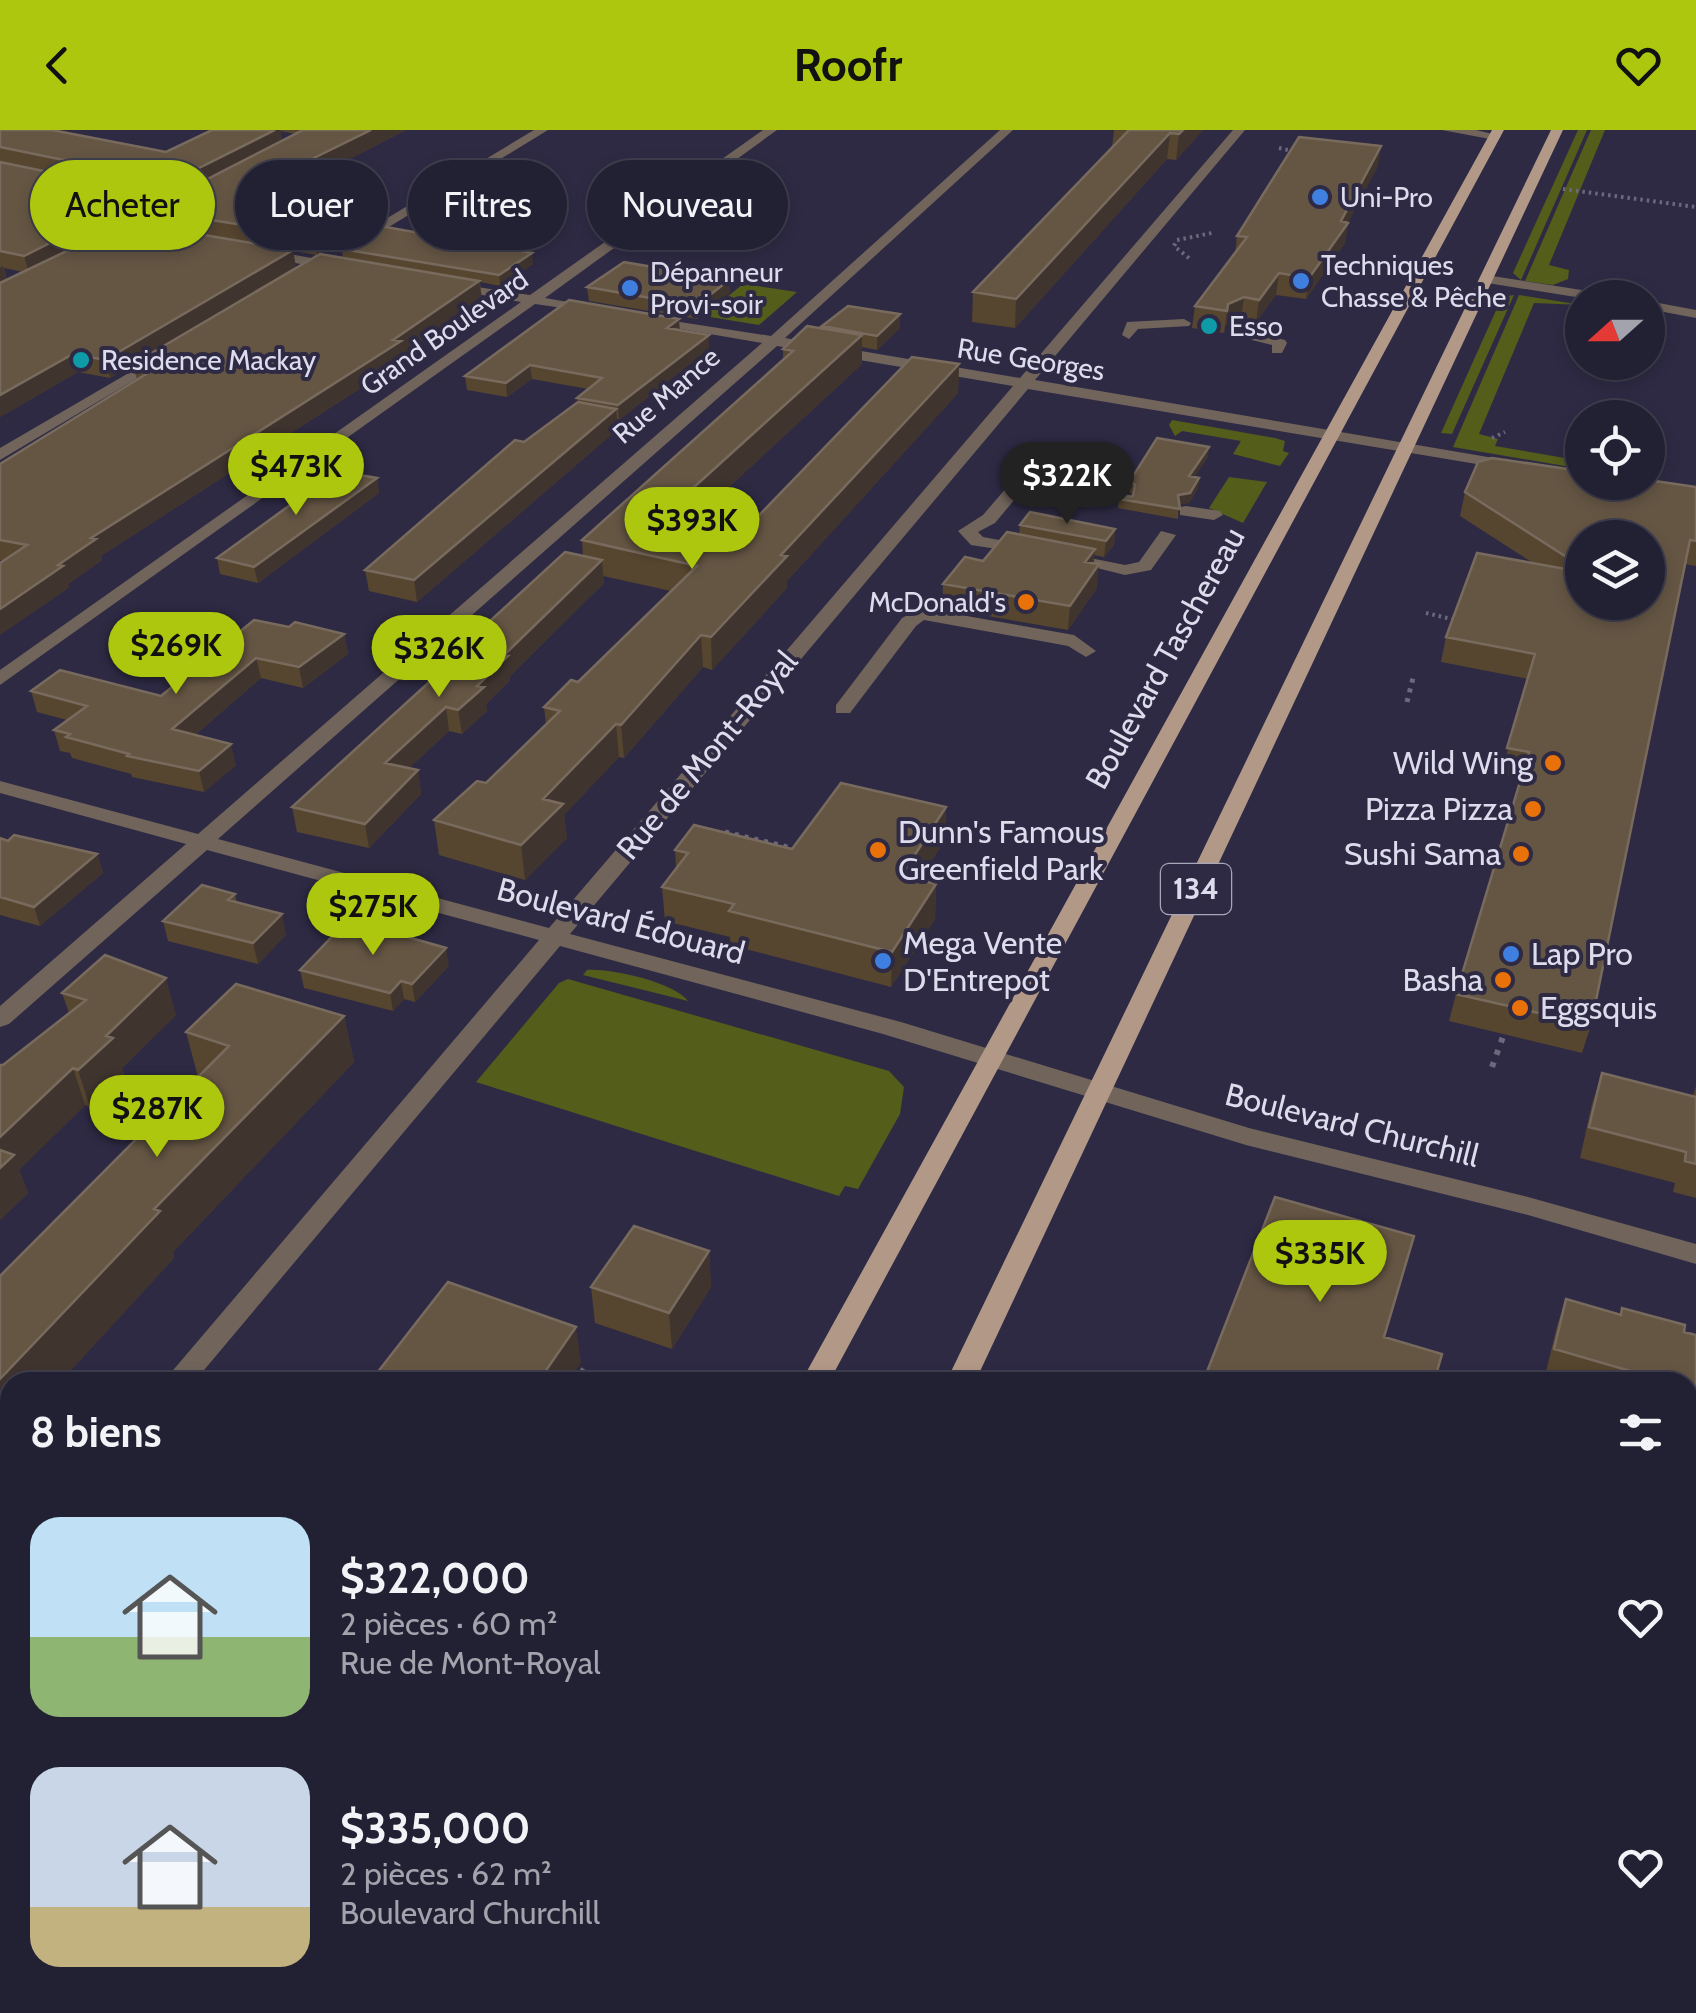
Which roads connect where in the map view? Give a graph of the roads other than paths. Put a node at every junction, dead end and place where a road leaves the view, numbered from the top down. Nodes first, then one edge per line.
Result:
1 (542, 130) edge
2 (771, 130) edge
3 (1007, 130) edge
4 (1238, 130) edge
5 (1448, 130) edge
6 (1557, 130) edge
7 (1497, 133) edge
8 (241, 250) edge
9 (284, 250) edge
10 (274, 256) junction
11 (320, 263) junction
12 (359, 270) edge
13 (288, 282) edge
14 (1485, 282) junction
15 (438, 284) edge
16 (1565, 292) edge
17 (1565, 297) edge
18 (532, 300) junction
19 (1665, 310) edge
20 (615, 314) edge
21 (1696, 314) edge
22 (634, 317) edge
23 (1184, 323) dead end
24 (1233, 331) edge
25 (1129, 335) dead end
26 (774, 341) junction
27 (1277, 350) dead end
28 (170, 353) edge
29 (1020, 384) junction
30 (1332, 436) junction
31 (1406, 448) junction
32 (0, 455) edge
33 (1118, 461) dead end
34 (1032, 469) dead end
35 (1565, 475) edge
36 (1124, 499) edge
37 (1186, 511) dead end
38 (1214, 515) dead end
39 (1167, 535) dead end
40 (1086, 651) dead end
41 (0, 679) edge
42 (843, 708) dead end
43 (0, 787) edge
44 (198, 841) junction
45 (556, 938) junction
46 (0, 1020) edge
47 (992, 1057) junction
48 (1098, 1093) junction
49 (1696, 1254) edge
50 (187, 1372) edge
51 (820, 1372) edge
52 (965, 1372) edge

1 - 11 street
2 - 18 street, Grand Boulevard
3 - 26 street, Rue Mance
4 - 29 street, Rue de Mont-Royal
5 - 7 street
6 - 14 main road, 134
7 - 30 main road, Boulevard Taschereau
8 - 10 street
9 - 10 street
10 - 11 street
11 - 12 street
11 - 13 street
14 - 16 street
14 - 17 street
14 - 31 main road, 134
15 - 18 street
18 - 20 street
18 - 41 street, Grand Boulevard
19 - 21 street
22 - 26 street, Rue Georges
23 - 25 street
24 - 27 street
26 - 29 street, Rue Georges
26 - 44 street, Rue Mance
28 - 32 street
29 - 30 street, Rue Georges
29 - 45 street, Rue de Mont-Royal
30 - 31 street, Rue Georges
30 - 47 main road, Boulevard Taschereau
31 - 35 street, Rue Georges
31 - 48 main road, 134
33 - 36 street
34 - 39 street
37 - 38 street
40 - 42 street
43 - 44 street, Boulevard Édouard
44 - 45 street, Boulevard Édouard
44 - 46 street, Rue Mance
45 - 47 street, Boulevard Édouard
45 - 50 street, Rue de Mont-Royal
47 - 48 street, Boulevard Churchill
47 - 51 main road, Boulevard Taschereau
48 - 49 street, Boulevard Churchill
48 - 52 main road, 134

